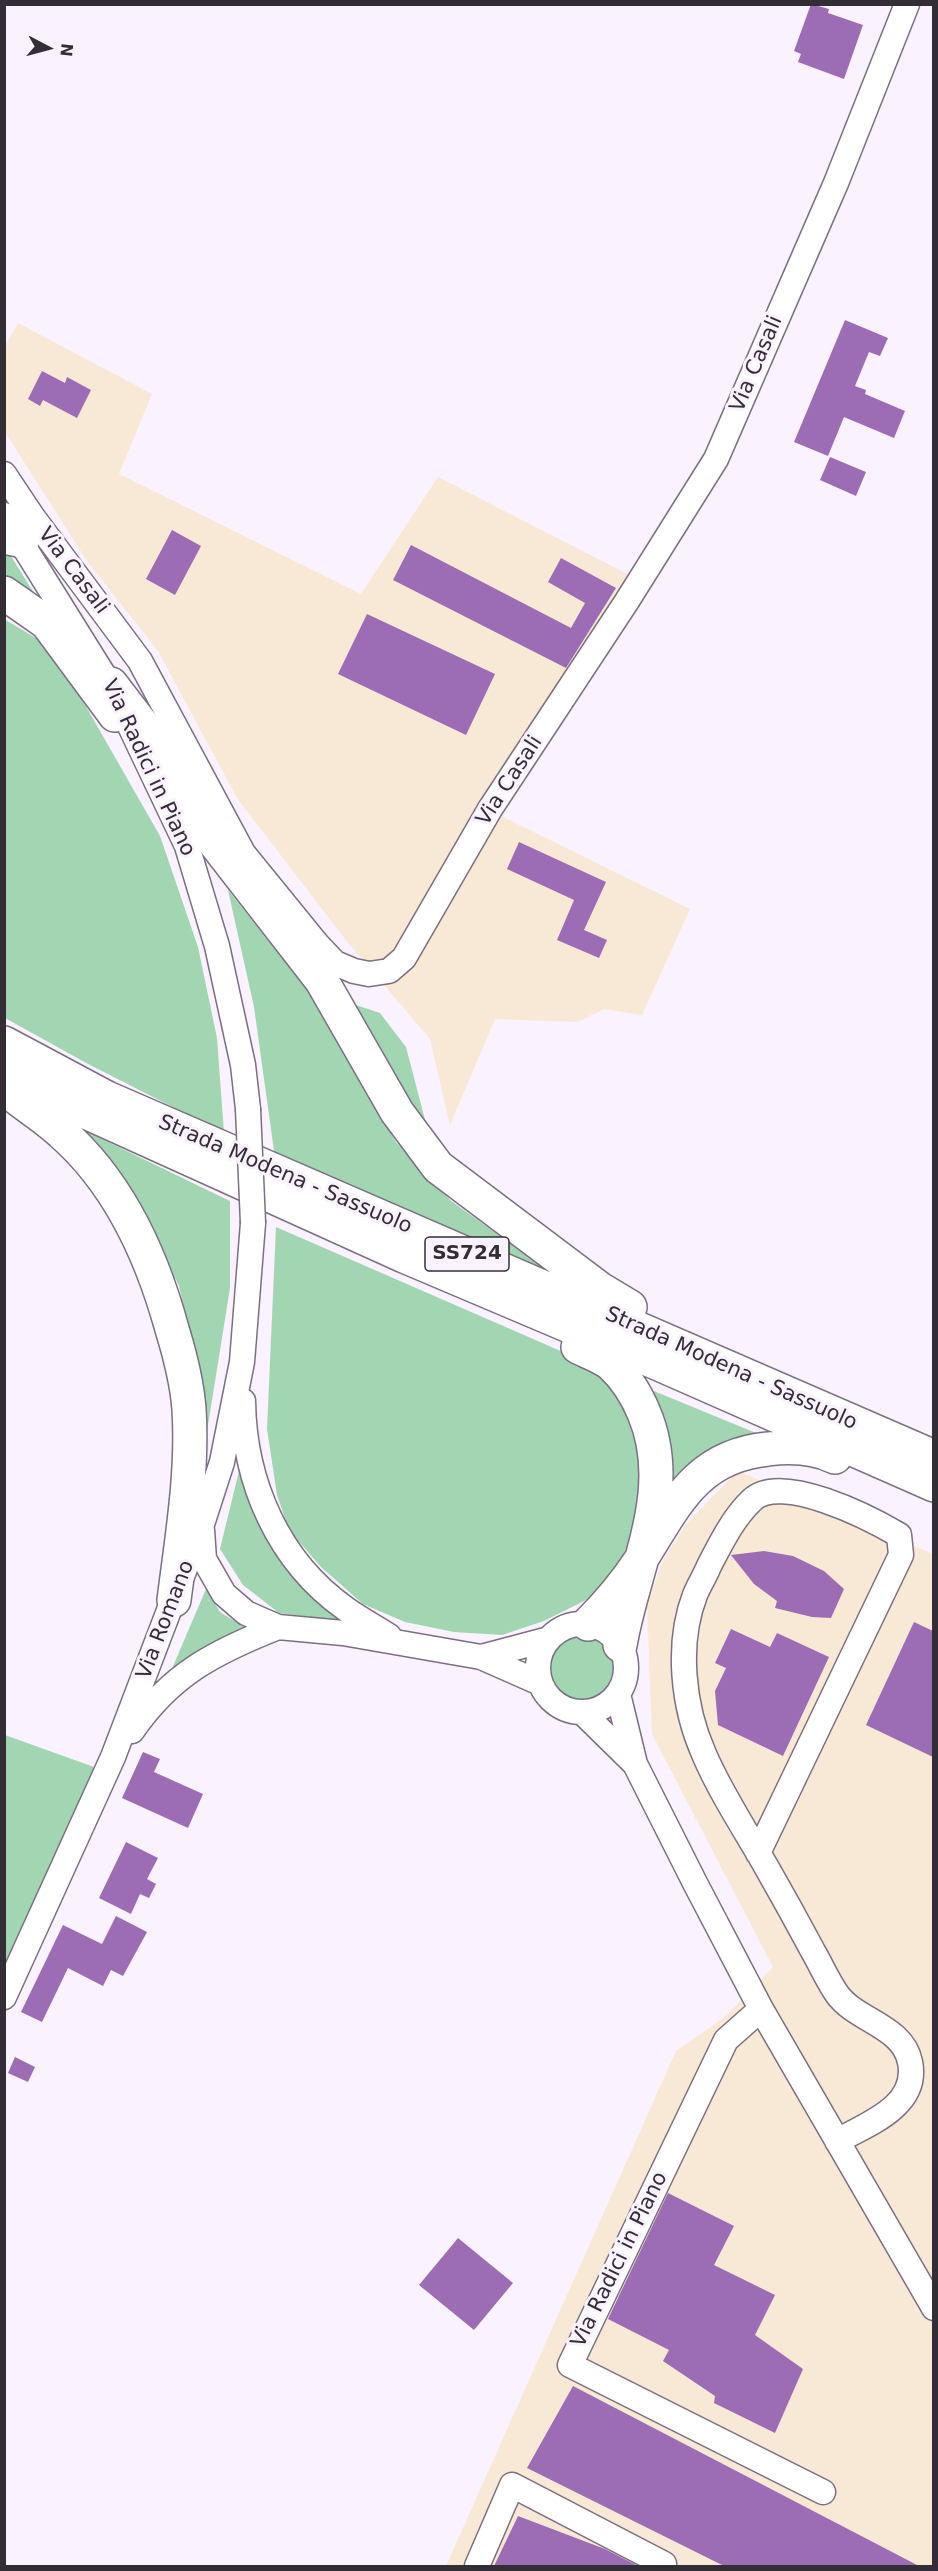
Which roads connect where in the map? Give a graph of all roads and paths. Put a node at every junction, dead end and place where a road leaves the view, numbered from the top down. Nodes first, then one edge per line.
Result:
1 (907, 4) edge
2 (4, 474) edge
3 (10, 531) edge
4 (4, 593) edge
5 (111, 684) junction
6 (144, 756) junction
7 (4, 1043) edge
8 (4, 1075) edge
9 (4, 1088) edge
10 (253, 1223) joint
11 (404, 1256) junction
12 (242, 1362) junction
13 (747, 1378) junction
14 (933, 1457) edge
15 (933, 1485) edge
16 (933, 1498) edge
17 (202, 1524) junction
18 (640, 1560) junction
19 (174, 1600) junction
20 (588, 1624) junction
21 (278, 1627) junction
22 (549, 1639) junction
23 (396, 1641) junction
24 (620, 1645) junction
25 (481, 1657) junction
26 (540, 1683) junction
27 (618, 1694) junction
28 (582, 1712) junction
29 (113, 1757) junction
30 (635, 1764) junction
31 (759, 1853) junction
32 (4, 1997) edge
33 (760, 2009) junction
34 (837, 2140) junction
35 (933, 2308) edge
36 (823, 2492) dead end
37 (477, 2566) edge
38 (665, 2566) edge

1 - 2 street, Via Casali
3 - 5 street, Via Radici in Piano
4 - 6 highway
5 - 6 street, Via Radici in Piano
5 - 13 highway
6 - 10 street, Via Radici in Piano, bridge
7 - 13 highway, Strada Modena - Sassuolo / SS724
8 - 11 highway, Strada Modena - Sassuolo / SS724
9 - 19 highway
10 - 12 street, Via Romano
11 - 15 highway, Strada Modena - Sassuolo / SS724
11 - 18 highway
12 - 17 street, Via Romano
12 - 23 street
13 - 14 highway, Strada Modena - Sassuolo / SS724
16 - 18 highway
17 - 19 street, Via Romano
17 - 21 street
18 - 20 highway
18 - 24 highway
19 - 29 street, Via Romano
20 - 22 street
20 - 24 street
21 - 23 street
21 - 29 street
22 - 25 street
22 - 26 street
23 - 25 street
24 - 27 street
25 - 26 street
26 - 28 street
27 - 28 street
27 - 30 street
28 - 30 street
29 - 32 street, Via Romano
30 - 33 street
31 - 31 street
31 - 34 street
33 - 34 street
33 - 36 street, Via Radici in Piano
34 - 35 street
37 - 38 street

